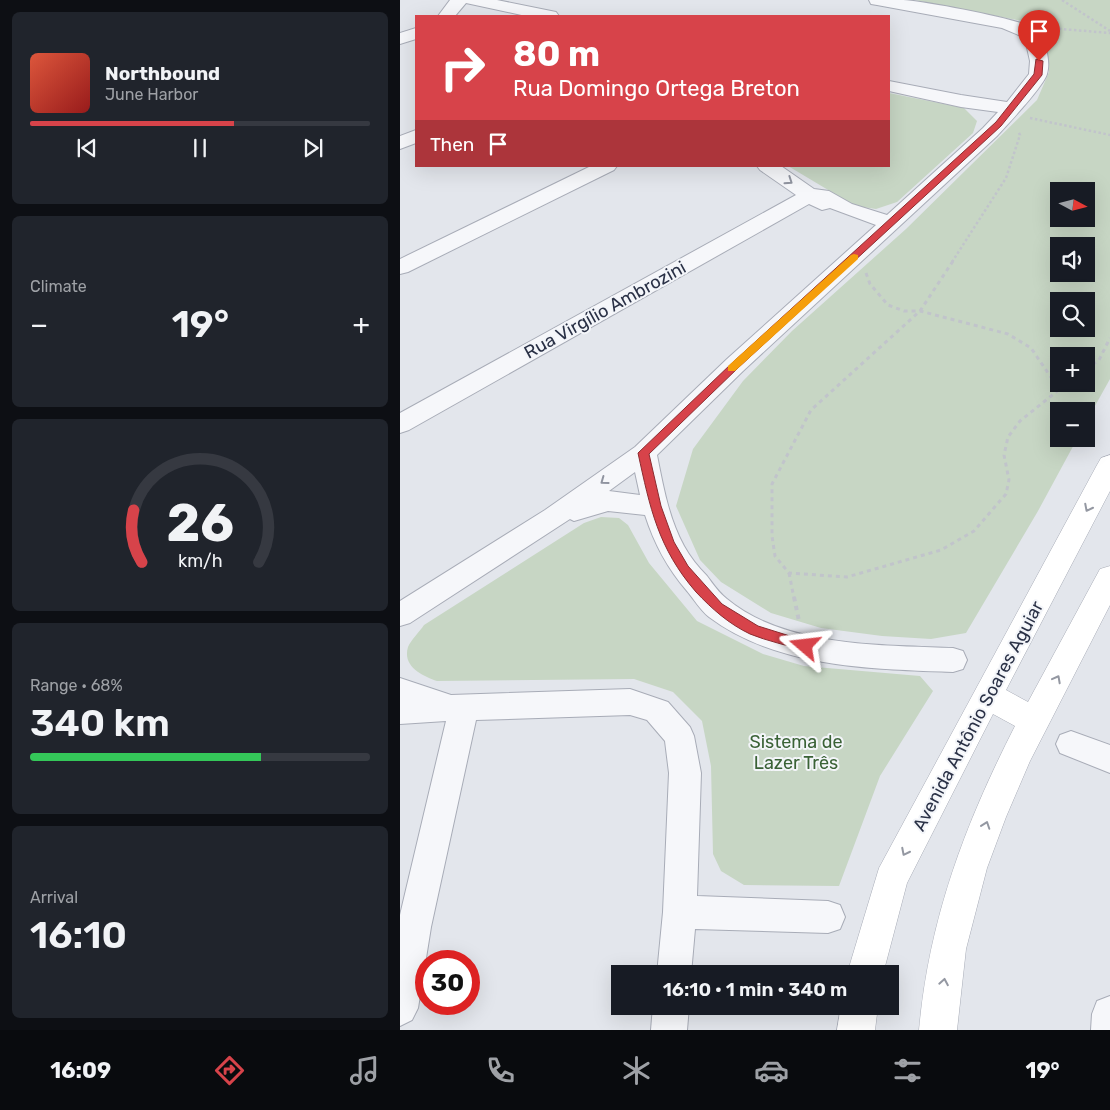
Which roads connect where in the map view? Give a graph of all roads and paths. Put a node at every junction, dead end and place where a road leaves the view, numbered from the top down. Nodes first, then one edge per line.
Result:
1 (459, 0) edge
2 (877, 0) edge
3 (1062, 0) edge
4 (478, 1) edge
5 (447, 15) edge
6 (464, 15) edge
7 (545, 15) edge
8 (1027, 32) junction
9 (1110, 32) edge
10 (890, 86) edge
11 (1006, 115) junction
12 (1110, 135) edge
13 (415, 136) edge
14 (400, 143) edge
15 (604, 167) edge
16 (769, 167) edge
17 (811, 195) junction
18 (890, 223) junction
19 (871, 240) junction
20 (849, 262) junction
21 (400, 267) edge
22 (920, 311) junction
23 (1110, 338) edge
24 (1095, 363) edge
25 (1050, 376) edge
26 (1055, 392) edge
27 (400, 424) edge
28 (644, 453) junction
29 (1110, 465) edge
30 (655, 506) junction
31 (554, 517) junction
32 (789, 573) junction
33 (1110, 577) edge
34 (423, 600) junction
35 (400, 615) edge
36 (400, 624) edge
37 (805, 646) junction
38 (952, 660) dead end
39 (400, 690) edge
40 (987, 695) junction
41 (457, 707) junction
42 (400, 711) edge
43 (1035, 721) junction
44 (1071, 744) dead end
45 (1110, 759) edge
46 (680, 912) junction
47 (828, 917) dead end
48 (407, 928) edge
49 (675, 965) edge
50 (868, 965) edge
51 (400, 1008) edge
52 (1110, 1014) edge
53 (671, 1015) edge
54 (858, 1015) edge
55 (669, 1030) edge
56 (856, 1030) edge
57 (938, 1030) edge
58 (1109, 1030) edge

1 - 5 street
2 - 8 street
3 - 9 path
4 - 6 street
4 - 7 street
8 - 9 path
8 - 11 street
10 - 11 street
11 - 12 path
11 - 18 street
11 - 22 path
13 - 14 street
15 - 21 street
16 -> 17 street
17 - 18 street
17 - 19 street
17 - 27 street, Rua Virgílio Ambrozini
18 - 19 street
19 - 20 street
20 - 22 path
20 - 28 street
22 - 25 path
22 - 32 path
23 - 24 path
26 - 32 path
28 - 30 street
28 -> 31 street
29 -> 40 main road, Avenida Antônio Soares Aguiar
30 - 31 street
30 - 37 street
31 - 34 street
32 - 37 path
43 -> 33 main road
34 - 35 street
34 - 36 street
37 - 38 street
39 - 41 street
40 - 43 main road
40 -> 50 main road, Avenida Antônio Soares Aguiar
41 - 42 street
41 - 46 street
41 - 48 street
57 -> 43 main road
44 - 45 street
46 - 47 street
46 - 49 street
48 - 51 street
52 - 58 street
53 - 55 street
54 - 56 main road

